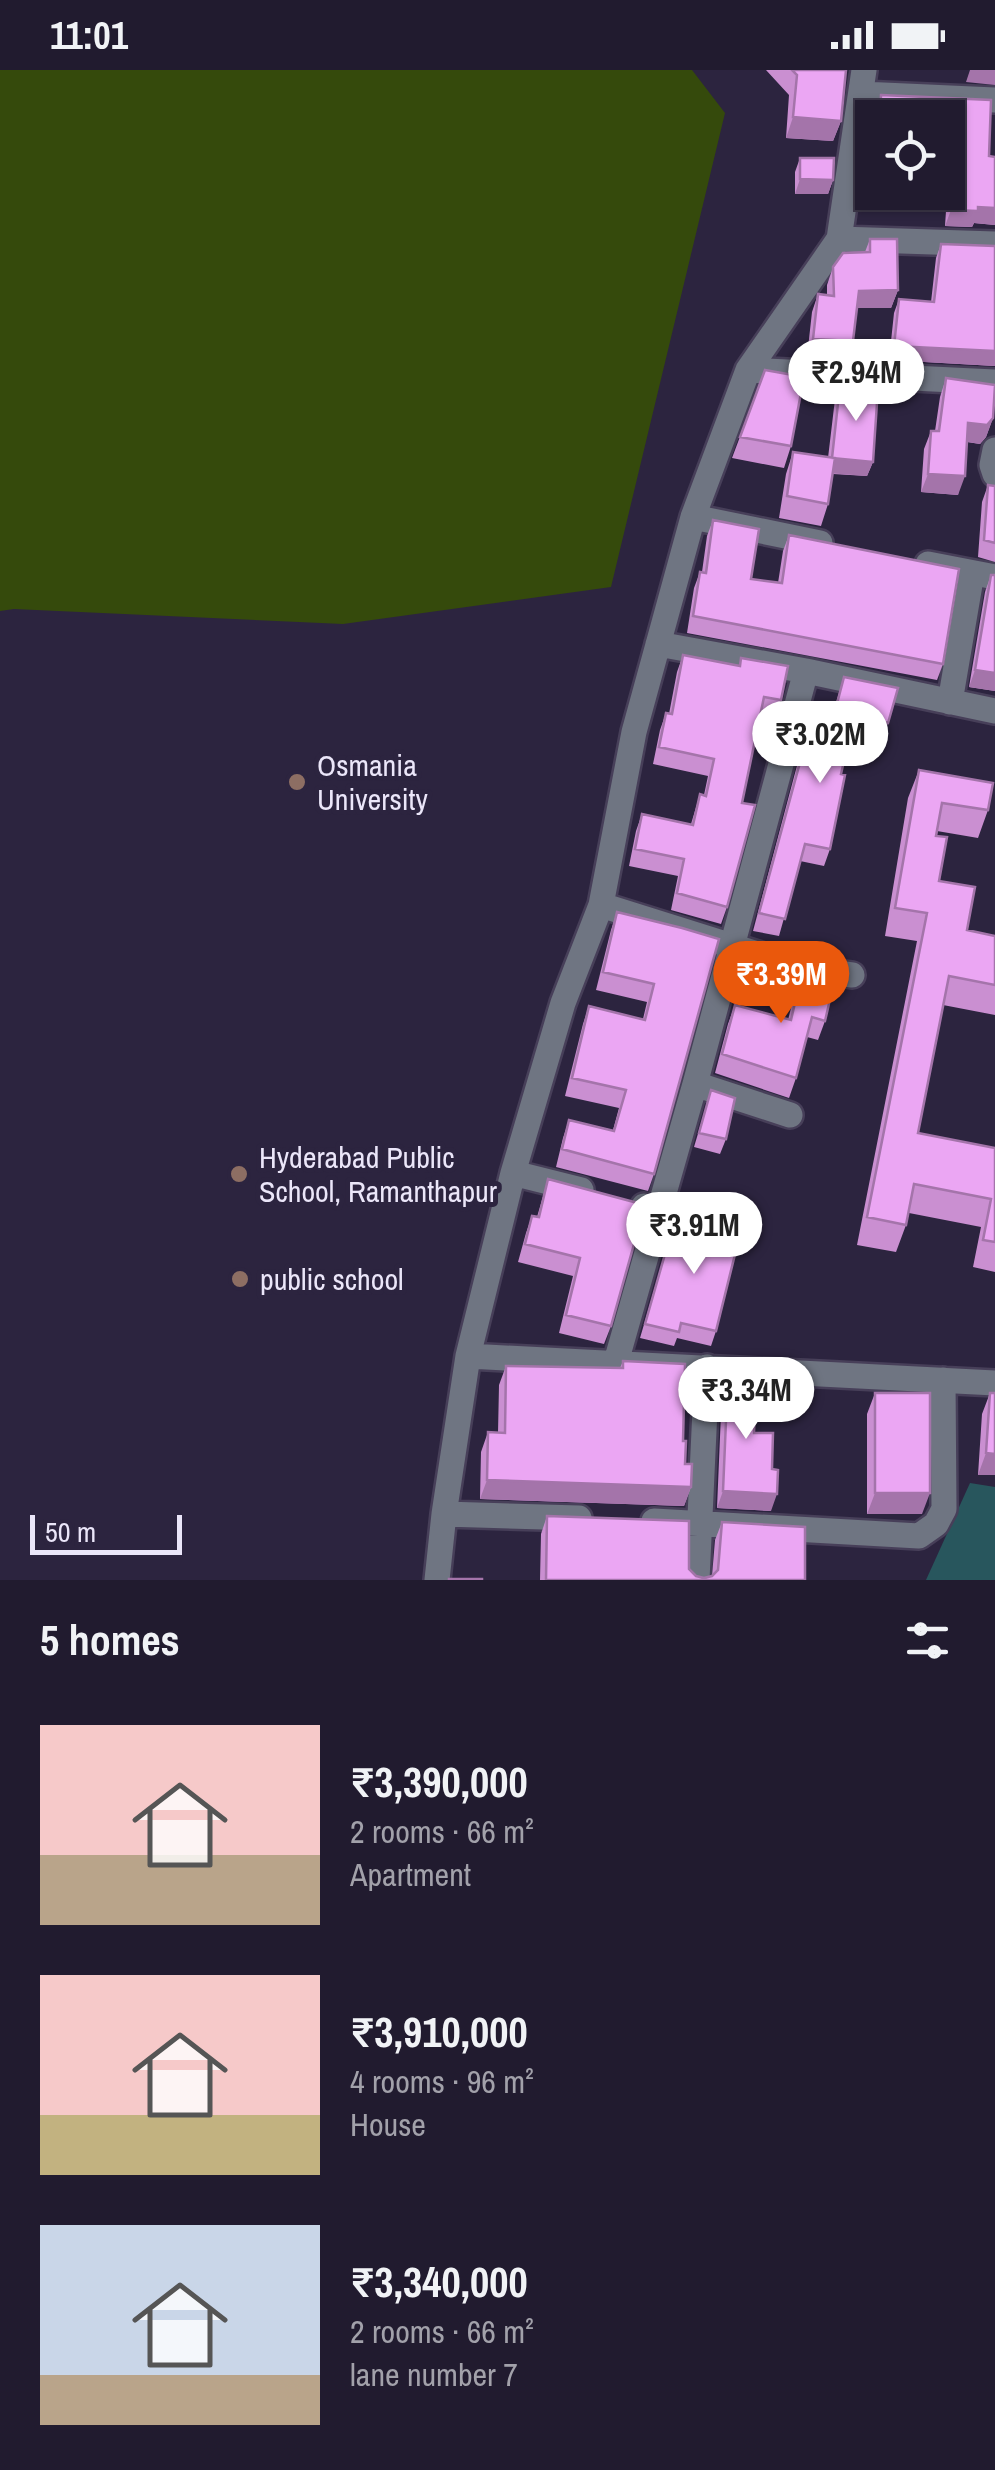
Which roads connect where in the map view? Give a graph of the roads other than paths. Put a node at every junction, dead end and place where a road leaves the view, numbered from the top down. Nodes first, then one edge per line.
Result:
1 (862, 82) edge
2 (995, 100) edge
3 (839, 239) junction
4 (995, 244) edge
5 (748, 370) junction
6 (995, 382) edge
7 (995, 450) edge
8 (995, 474) edge
9 (693, 517) junction
10 (842, 547) edge
11 (898, 558) edge
12 (984, 575) edge
13 (658, 644) junction
14 (806, 671) junction
15 (950, 702) junction
16 (995, 710) edge
17 (600, 904) junction
18 (733, 944) junction
19 (852, 975) dead end
20 (694, 1084) junction
21 (790, 1115) dead end
22 (513, 1173) junction
23 (659, 1210) junction
24 (716, 1226) edge
25 (468, 1356) junction
26 (616, 1362) junction
27 (707, 1367) junction
28 (944, 1380) junction
29 (995, 1383) edge
30 (444, 1514) junction
31 (700, 1522) junction
32 (438, 1580) edge
33 (697, 1580) edge

1 - 2 street
1 - 3 street
3 - 4 street
3 - 5 street
5 - 6 street
5 - 9 street
7 - 8 street
9 - 10 street
9 - 13 street
11 - 12 street
12 - 15 street
13 - 14 street
13 - 17 street
14 - 15 street
14 - 18 street
15 - 16 street
17 - 18 street
17 - 22 street
18 - 19 street
18 - 20 street
20 - 21 street
20 - 23 street
22 - 23 street
22 - 25 street
23 - 24 street
23 - 26 street
25 - 26 street
25 - 30 street
26 - 27 street
27 - 28 street
27 - 31 street
28 - 29 street
28 - 31 street
30 - 31 street
30 - 32 street
31 - 33 street

